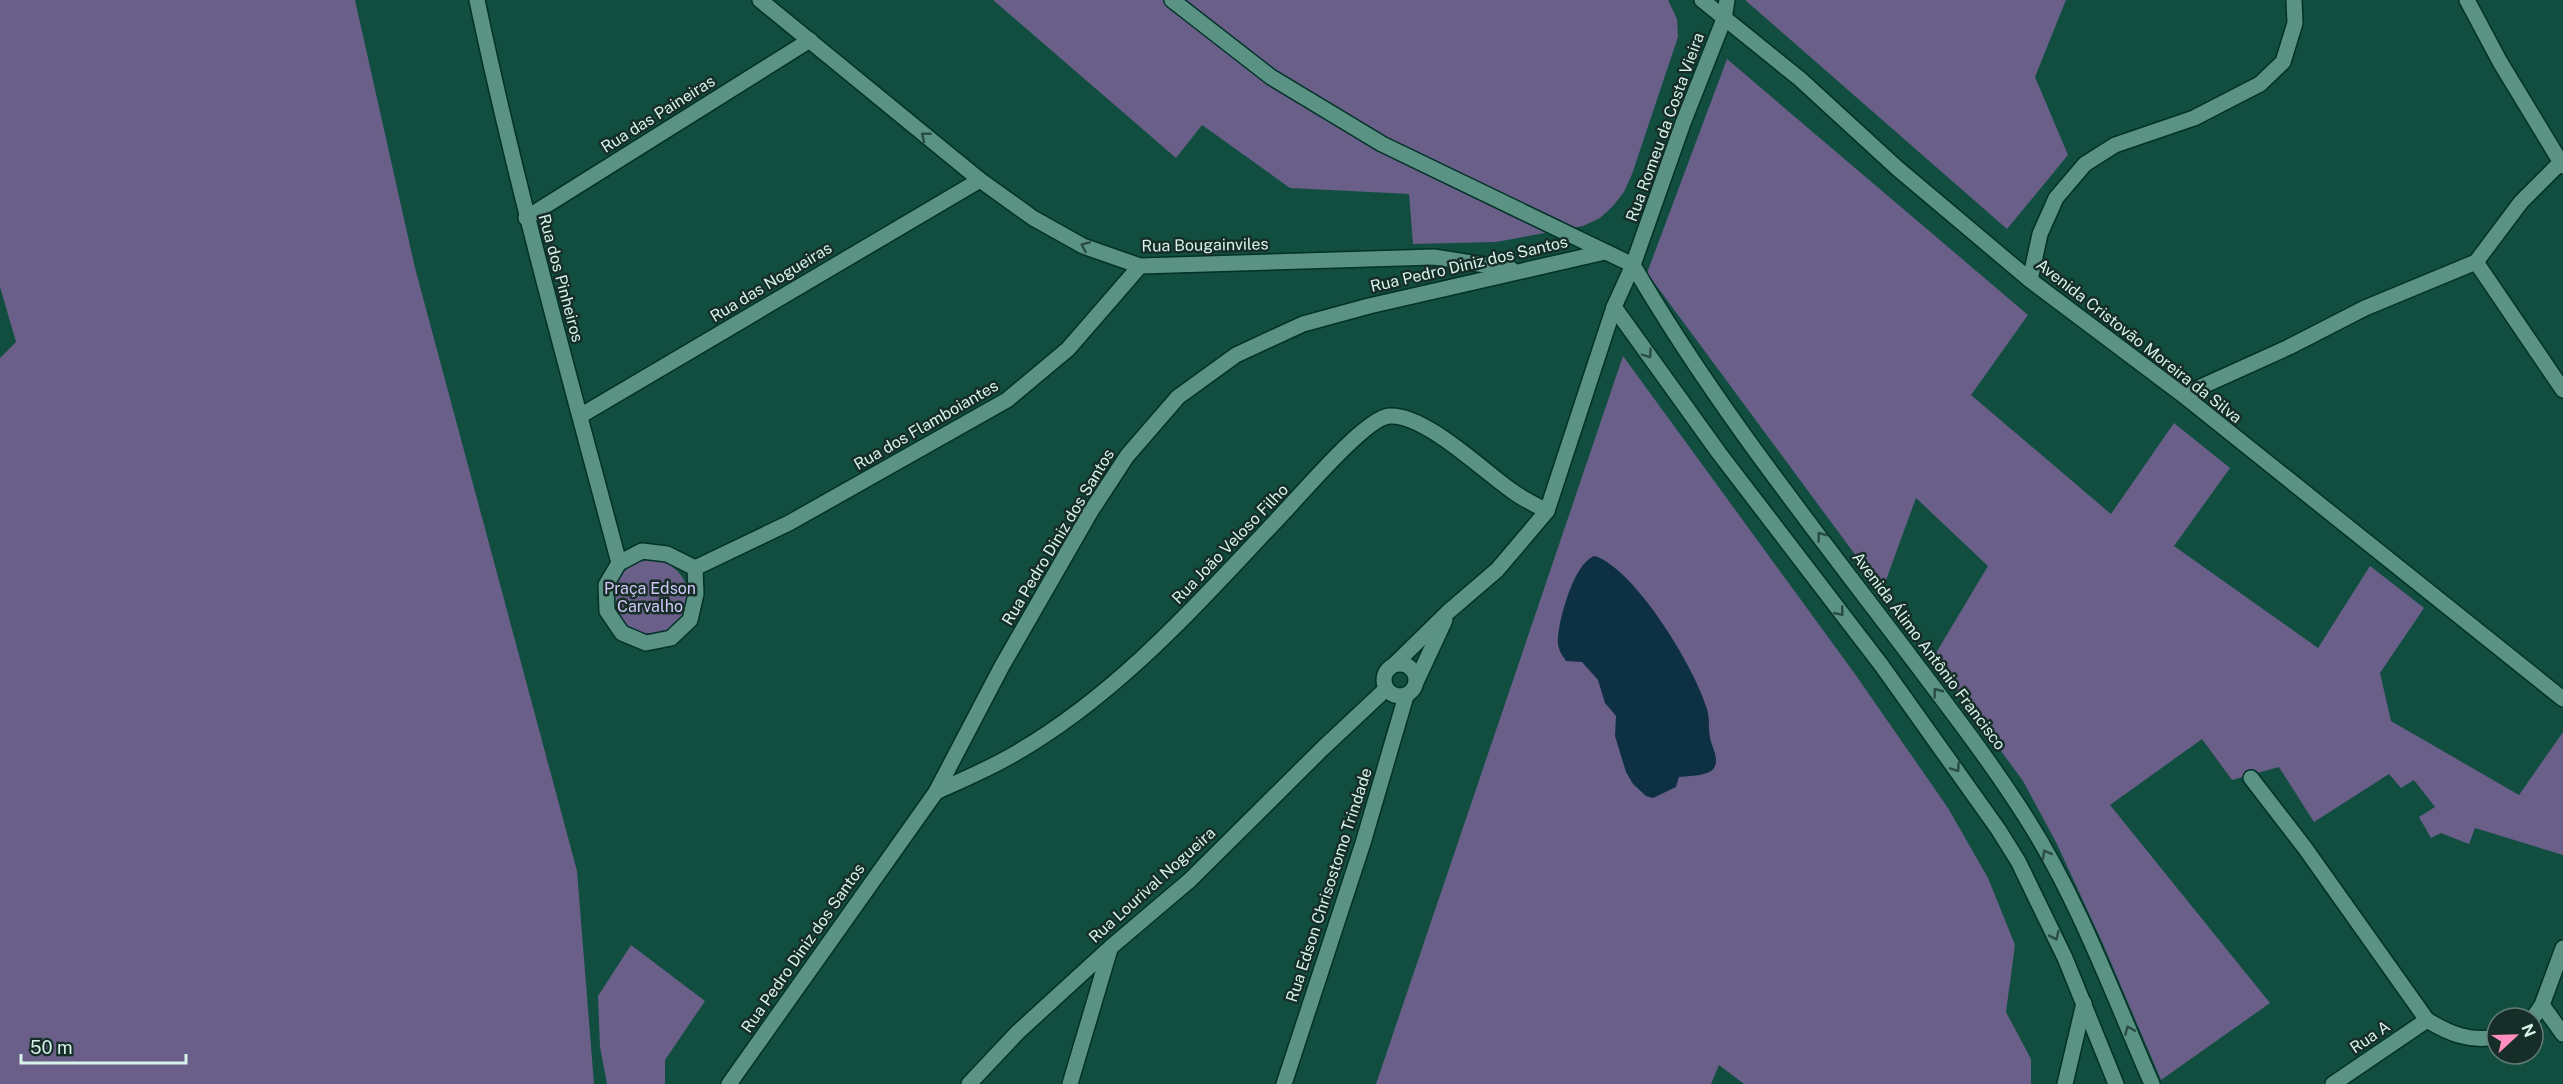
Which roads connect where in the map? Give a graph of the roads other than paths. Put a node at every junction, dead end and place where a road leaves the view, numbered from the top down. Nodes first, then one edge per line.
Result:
1 (477, 0) edge
2 (760, 0) edge
3 (1172, 0) edge
4 (1702, 0) edge
5 (1727, 0) edge
6 (2294, 0) edge
7 (2467, 0) edge
8 (1724, 19) junction
9 (810, 40) junction
10 (2561, 164) edge
11 (980, 180) junction
12 (526, 218) junction
13 (1605, 252) junction
14 (2476, 262) junction
15 (1633, 265) junction
16 (1140, 267) junction
17 (1520, 270) junction
18 (2030, 280) junction
19 (1614, 307) junction
20 (2563, 390) edge
21 (2183, 395) junction
22 (580, 416) junction
23 (1547, 511) junction
24 (619, 562) junction
25 (695, 568) junction
26 (1449, 612) junction
27 (1395, 664) junction
28 (1417, 680) junction
29 (1386, 689) junction
30 (1406, 696) junction
31 (2563, 699) edge
32 (2251, 778) dead end
33 (936, 792) junction
34 (1111, 946) junction
35 (2563, 948) edge
36 (2084, 1004) junction
37 (2542, 1005) joint
38 (2427, 1020) junction
39 (2563, 1034) edge
40 (2485, 1037) edge
41 (729, 1084) edge
42 (969, 1084) edge
43 (1070, 1084) edge
44 (1284, 1084) edge
45 (2065, 1084) edge
46 (2116, 1084) edge
47 (2152, 1084) edge
48 (2333, 1084) edge

1 - 12 street, Rua dos Pinheiros
2 - 9 street, Rua Bougainviles
3 - 13 street
4 - 8 street, Avenida Cristovão Moreira da Silva
5 - 8 street, Rua Romeu da Costa Vieira
6 - 18 street
7 - 10 street
8 - 15 street, Rua Romeu da Costa Vieira
8 - 18 street, Avenida Cristovão Moreira da Silva
11 -> 9 street, Rua Bougainviles
9 - 12 street, Rua das Paineiras
10 - 14 street
16 -> 11 street, Rua Bougainviles
11 - 22 street, Rua das Nogueiras
12 - 22 street, Rua dos Pinheiros
13 - 15 street
13 - 17 street, Rua Pedro Diniz dos Santos
14 - 20 street
14 - 21 street
15 - 19 street, Rua Romeu da Costa Vieira
47 -> 15 street, Avenida Álimo Antônio Francisco
16 - 17 street, Rua Bougainviles
16 - 25 street, Rua dos Flamboiantes
17 - 33 street, Rua Pedro Diniz dos Santos
18 - 21 street, Avenida Cristovão Moreira da Silva
19 - 23 street, Rua Romeu da Costa Vieira
19 -> 36 street
21 - 31 street, Avenida Cristovão Moreira da Silva
22 - 24 street, Rua dos Pinheiros
23 - 26 street
23 - 33 street, Rua João Veloso Filho
24 - 25 street
24 - 25 street
26 - 27 street
26 - 28 street
27 - 28 street
27 - 29 street
28 - 30 street
29 - 30 street
29 - 34 street, Rua Lourival Nogueira
30 - 44 street, Rua Edson Chrisostomo Trindade
32 - 38 street
33 - 41 street, Rua Pedro Diniz dos Santos
34 - 42 street, Rua Lourival Nogueira
34 - 43 street
35 - 37 street
36 - 45 street
36 - 46 street
37 - 39 street
38 - 40 street
38 - 48 street, Rua A

